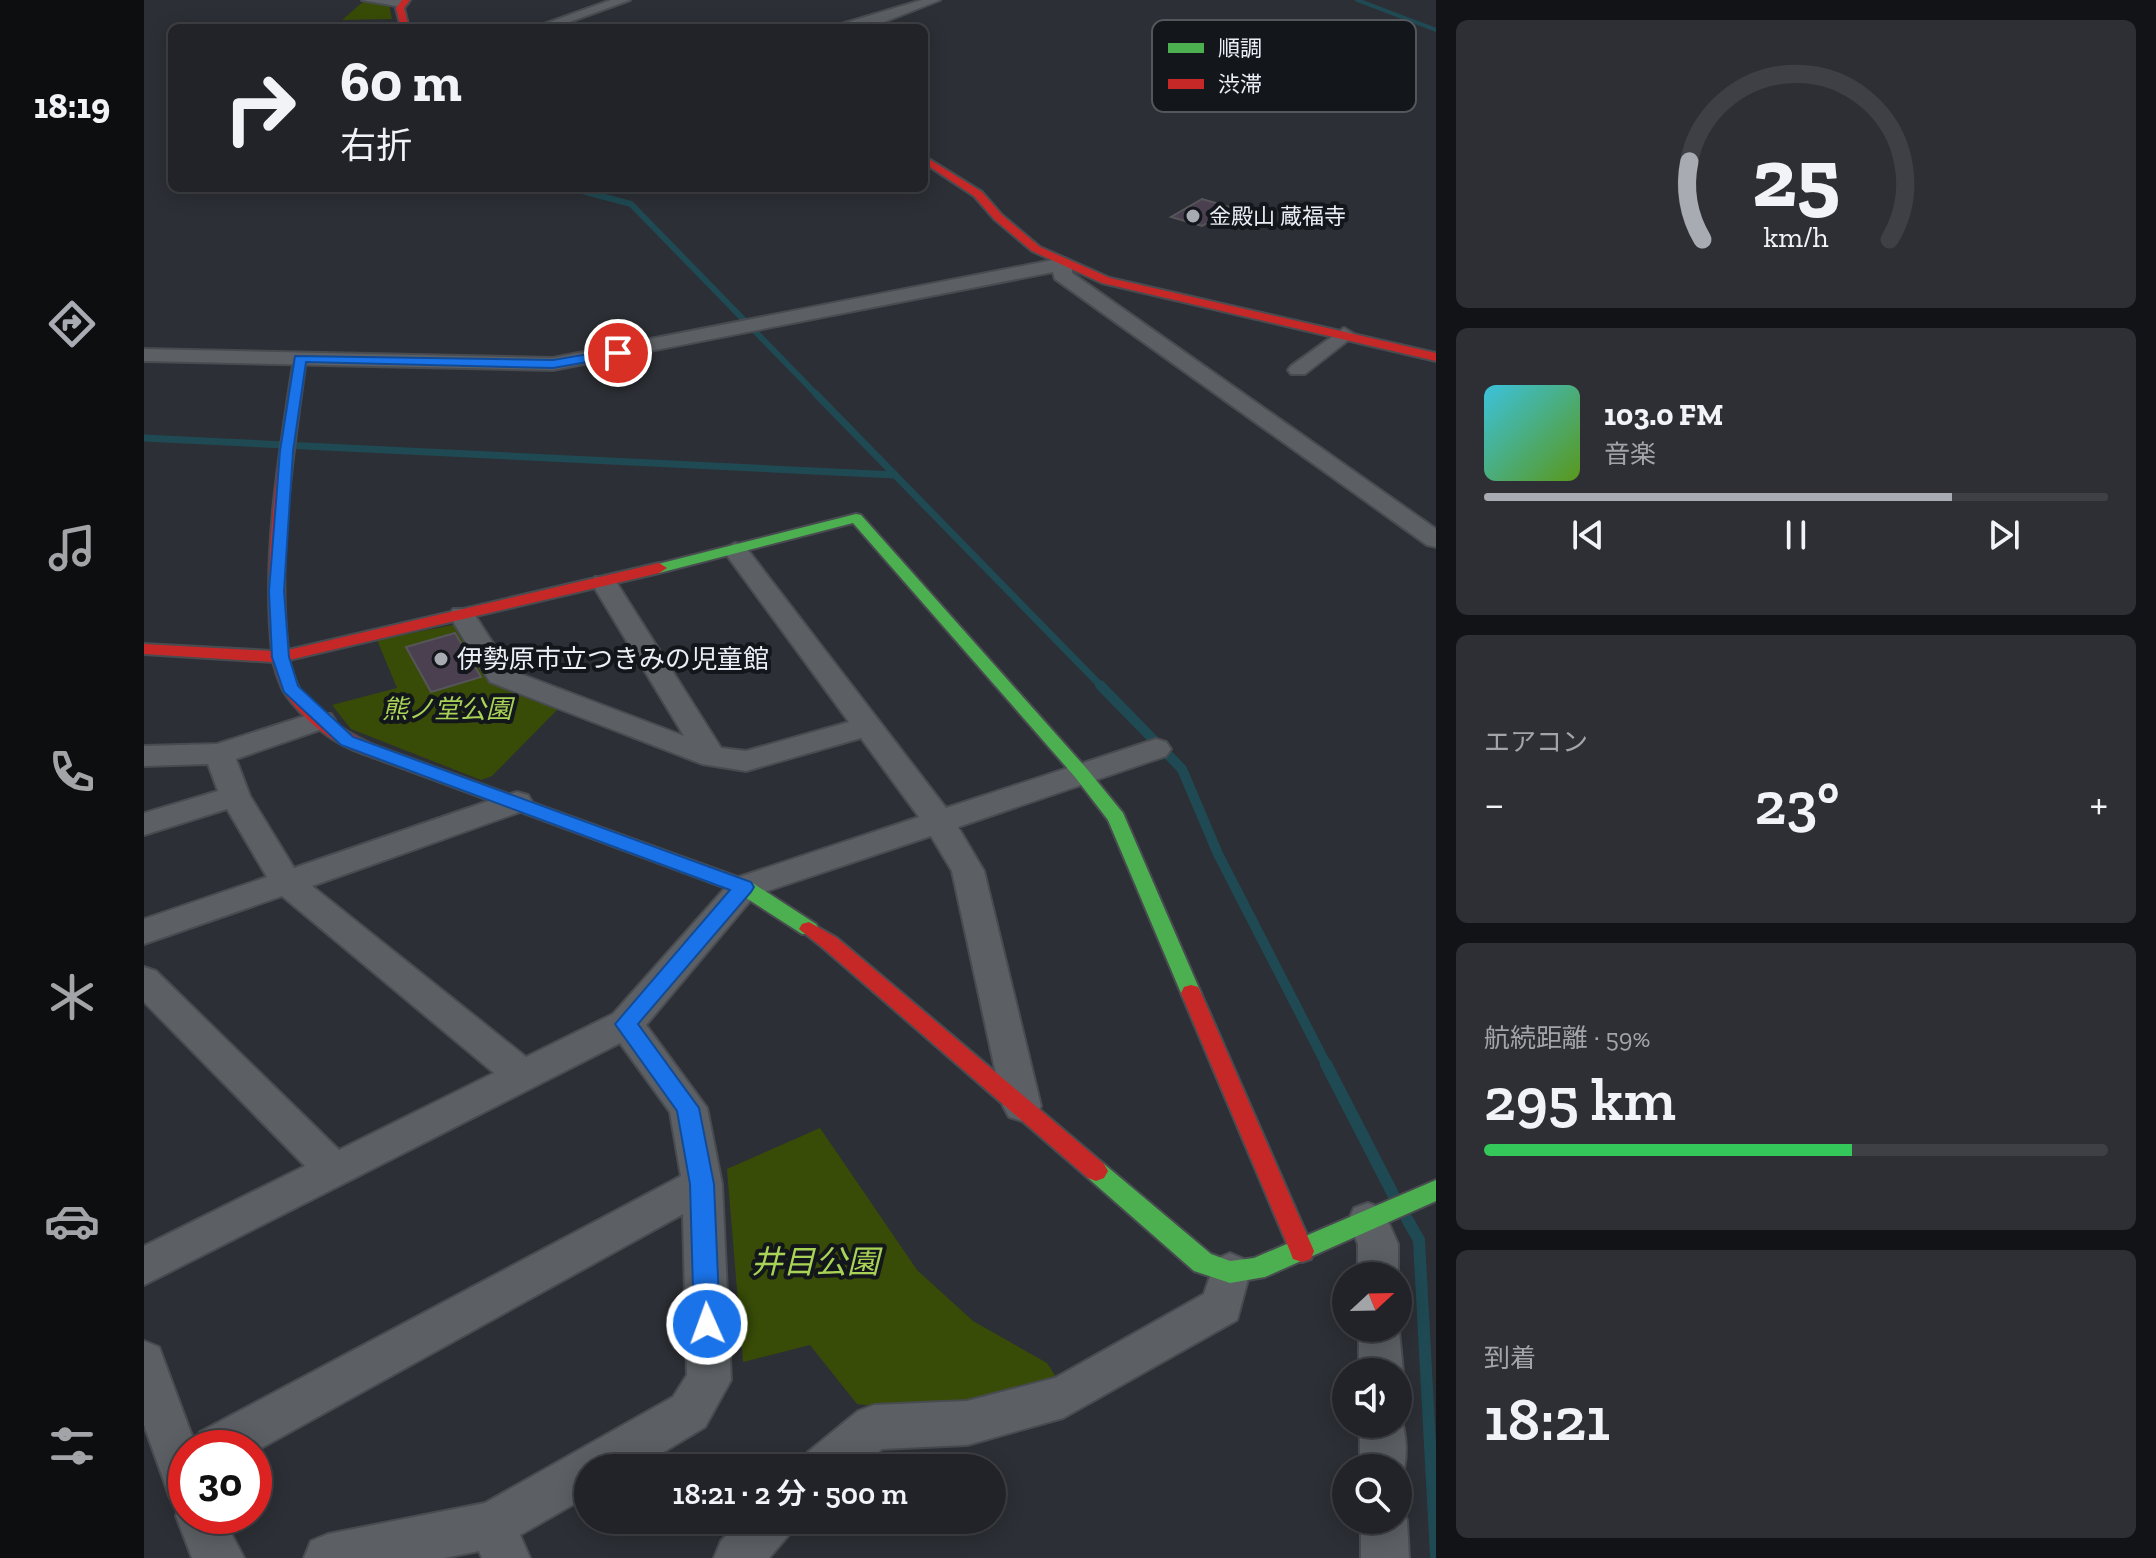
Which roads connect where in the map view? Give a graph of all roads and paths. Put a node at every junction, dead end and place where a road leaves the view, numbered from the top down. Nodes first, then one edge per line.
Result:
1 (368, 0) edge
2 (624, 0) edge
3 (934, 0) edge
4 (404, 2) edge
5 (540, 11) dead end
6 (404, 24) edge
7 (536, 24) edge
8 (550, 24) edge
9 (862, 24) edge
10 (928, 162) edge
11 (1063, 264) junction
12 (1344, 334) junction
13 (144, 355) edge
14 (1436, 357) edge
15 (300, 359) junction
16 (1298, 370) dead end
17 (1436, 540) edge
18 (735, 550) junction
19 (604, 582) junction
20 (462, 615) junction
21 (144, 649) edge
22 (281, 657) junction
23 (321, 720) junction
24 (868, 726) junction
25 (1156, 749) dead end
26 (219, 754) junction
27 (144, 756) edge
28 (712, 757) junction
29 (1081, 773) junction
30 (235, 796) junction
31 (517, 802) junction
32 (938, 820) junction
33 (144, 824) edge
34 (286, 882) junction
35 (744, 887) junction
36 (144, 932) edge
37 (144, 980) edge
38 (626, 1024) junction
39 (522, 1075) junction
40 (1022, 1106) junction
41 (334, 1170) junction
42 (702, 1184) junction
43 (1436, 1190) edge
44 (1377, 1217) junction
45 (1302, 1251) junction
46 (1379, 1262) edge
47 (144, 1266) edge
48 (1230, 1272) junction
49 (145, 1368) edge
50 (175, 1430) edge
51 (256, 1430) edge
52 (618, 1454) edge
53 (841, 1454) edge
54 (574, 1482) edge
55 (206, 1534) edge
56 (759, 1534) edge
57 (1384, 1534) edge
58 (499, 1541) edge
59 (220, 1558) edge
60 (328, 1558) edge
61 (738, 1558) edge
62 (1385, 1558) edge

1 - 4 street
2 - 8 street
3 - 9 street
4 - 6 street
5 - 7 street
10 - 11 street
11 - 12 street
11 - 15 street
11 - 17 street
12 - 14 street
12 - 16 street
13 - 15 street
15 - 22 street
18 - 19 street
18 - 24 street
18 - 29 street
19 - 20 street
19 - 28 street
20 - 22 street
20 - 28 street
21 - 22 street
22 - 23 street
23 - 26 street
23 - 31 street
24 - 28 street
24 - 32 street
25 - 29 street
26 - 27 street
26 - 30 street
29 - 32 street
29 - 45 street
30 - 33 street
30 - 34 street
31 - 34 street
31 - 35 street
32 - 35 street
32 - 40 street
34 - 36 street
34 - 39 street
35 - 38 street
35 - 40 street
37 - 41 street
38 - 39 street
38 - 42 street
39 - 41 street
40 - 48 street
41 - 47 street
42 - 51 street
42 - 52 street
43 - 44 street
44 - 45 street
44 - 46 street
45 - 48 street
48 - 53 street
49 - 50 street
54 - 58 street
55 - 59 street
56 - 61 street
57 - 62 street
58 - 60 street

